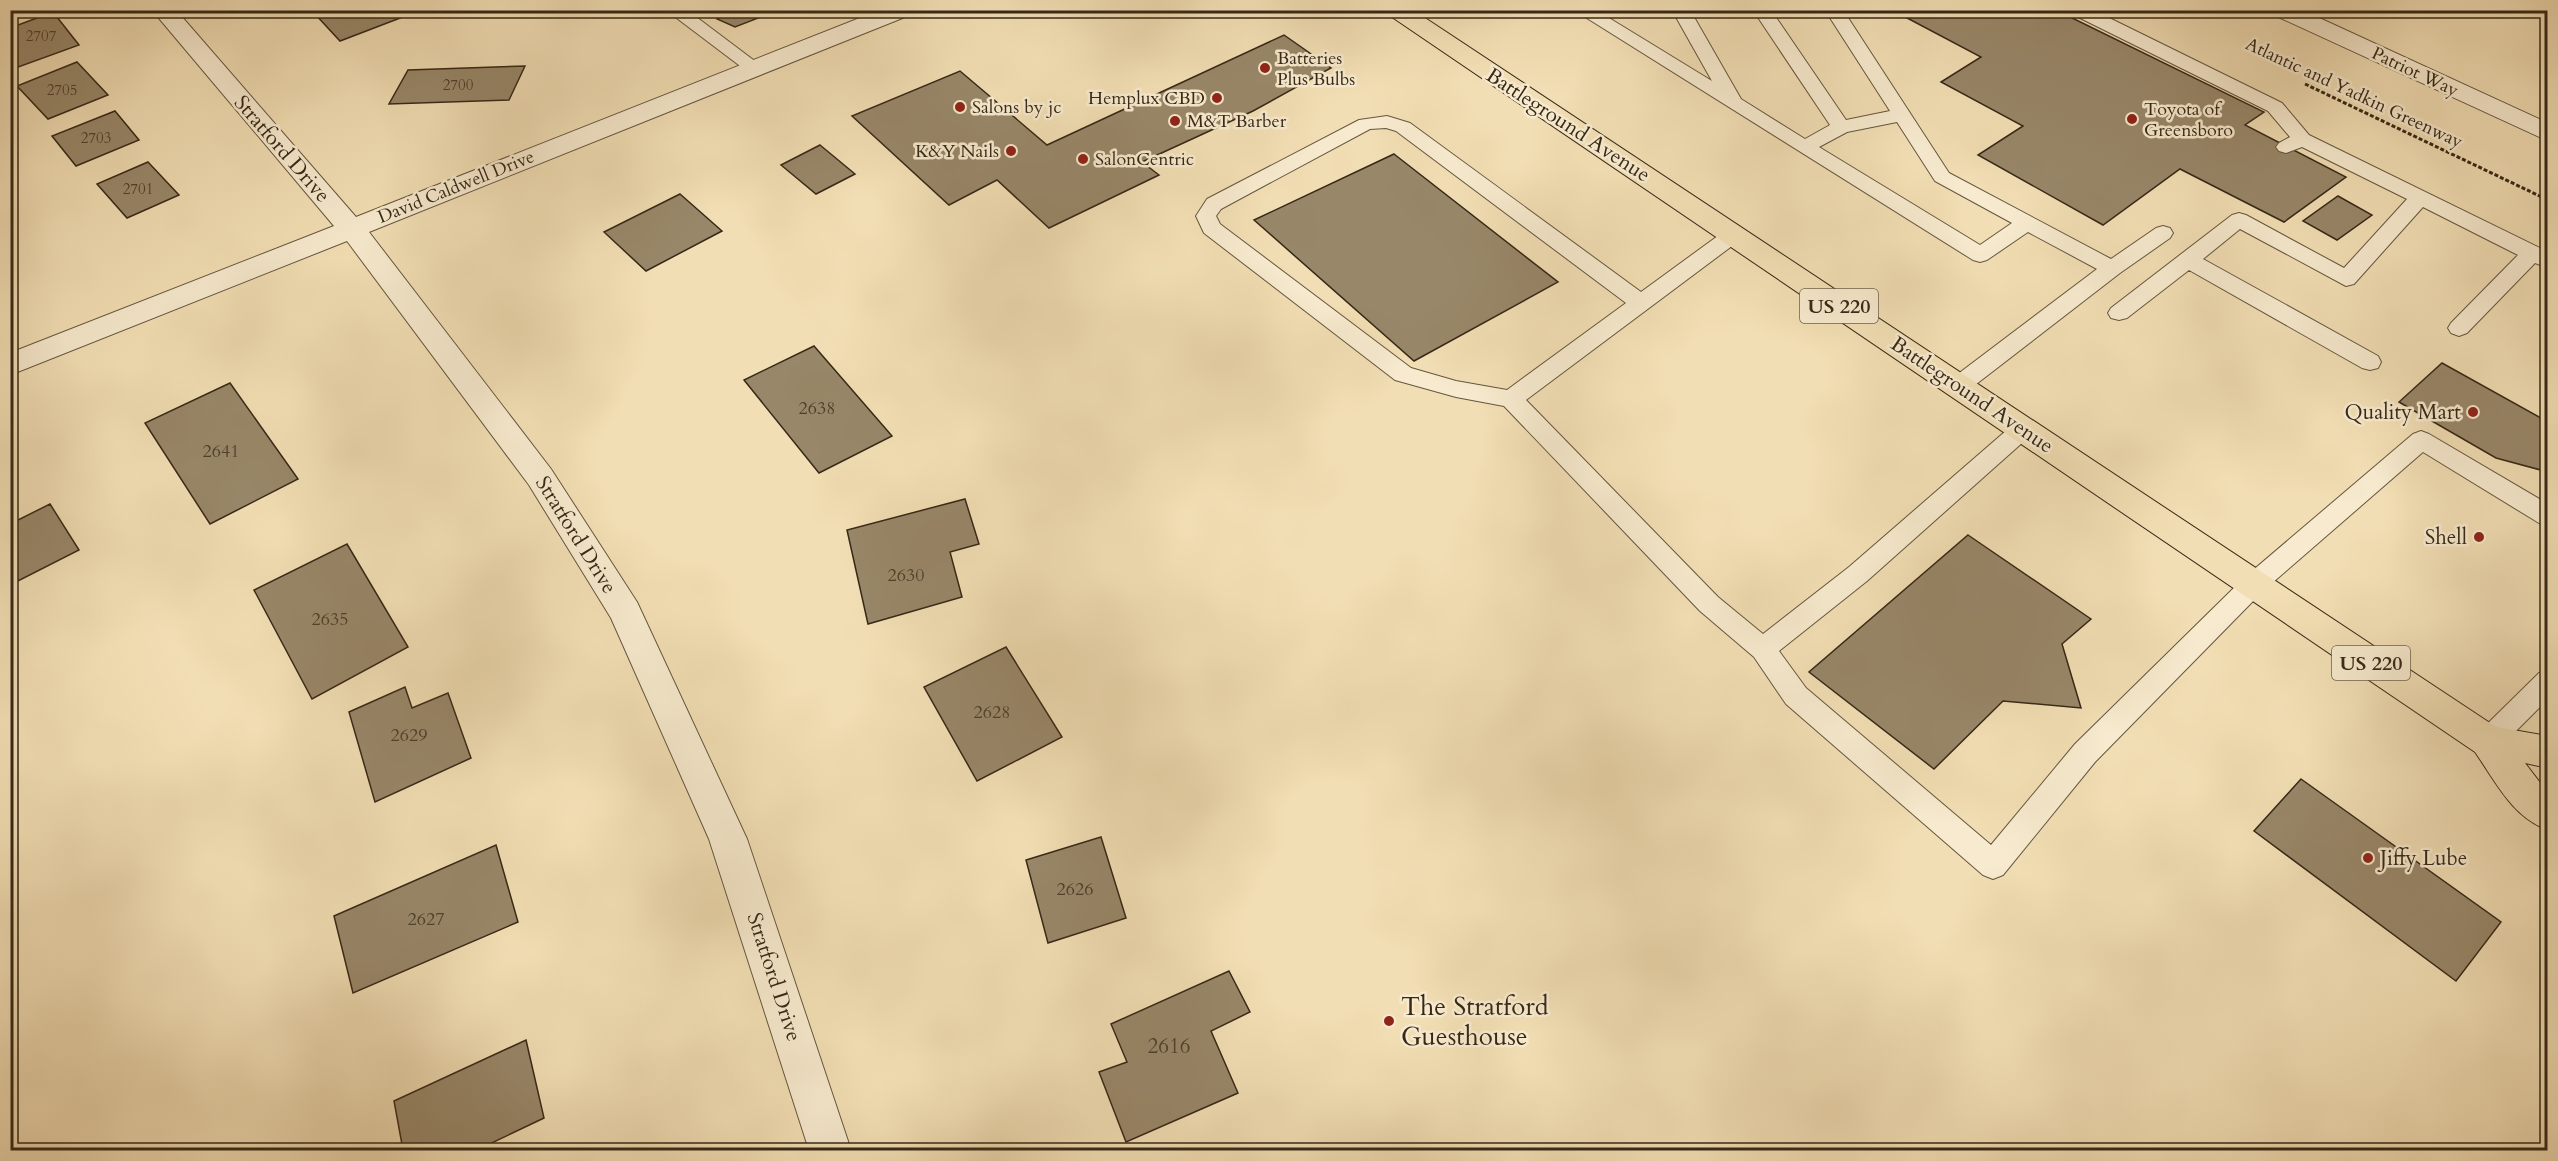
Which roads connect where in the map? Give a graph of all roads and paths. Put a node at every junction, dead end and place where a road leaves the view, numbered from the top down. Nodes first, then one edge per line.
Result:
1 (163, 10) edge
2 (675, 10) edge
3 (902, 10) edge
4 (1397, 10) edge
5 (1583, 10) edge
6 (1616, 10) edge
7 (1681, 10) edge
8 (1762, 10) edge
9 (1834, 10) edge
10 (2078, 10) edge
11 (2282, 10) edge
12 (1630, 39) junction
13 (754, 68) junction
14 (2300, 82) dead end
15 (1734, 103) junction
16 (1901, 115) junction
17 (1841, 127) junction
18 (2547, 133) edge
19 (1805, 147) junction
20 (2420, 198) junction
21 (2547, 200) edge
22 (2027, 223) junction
23 (351, 228) junction
24 (2163, 232) dead end
25 (1733, 235) junction
26 (2540, 257) edge
27 (2188, 260) junction
28 (2112, 268) junction
29 (1640, 302) junction
30 (2119, 312) dead end
31 (2458, 328) dead end
32 (2370, 362) dead end
33 (10, 365) edge
34 (1958, 386) junction
35 (1511, 399) junction
36 (2023, 429) junction
37 (2547, 516) edge
38 (2254, 584) junction
39 (1763, 649) junction
40 (2547, 681) edge
41 (2488, 741) junction
42 (2547, 752) edge
43 (2547, 814) edge
44 (830, 1150) edge

1 - 23 street, Stratford Drive
2 - 13 lane
3 - 13 street, David Caldwell Drive
4 - 25 main road, Battleground Avenue / US 220
5 - 12 lane
6 - 12 lane
7 - 15 lane
8 - 17 lane
9 - 16 lane
10 - 20 lane
11 - 18 street, Patriot Way
12 - 15 lane
13 - 23 street, David Caldwell Drive
14 - 21 path, Atlantic and Yadkin Greenway
15 - 19 lane
16 - 17 lane
16 - 22 lane
17 - 19 lane
19 - 22 lane
20 - 26 lane
20 - 27 lane
22 - 28 lane
23 - 33 street, David Caldwell Drive
23 - 44 street, Stratford Drive
24 - 28 lane
25 - 29 lane
25 - 34 main road, Battleground Avenue / US 220
26 - 31 lane
27 - 30 lane
27 - 32 lane
28 - 34 lane
29 - 35 lane
29 - 35 lane
34 - 36 main road, Battleground Avenue / US 220
35 - 39 lane
36 - 38 main road, Battleground Avenue / US 220
36 - 39 lane
37 - 38 lane
38 - 39 lane
38 - 41 main road, Battleground Avenue / US 220
40 - 41 lane
41 - 42 main road, Battleground Avenue / US 220
41 - 43 main road, Battleground Avenue / US 220

